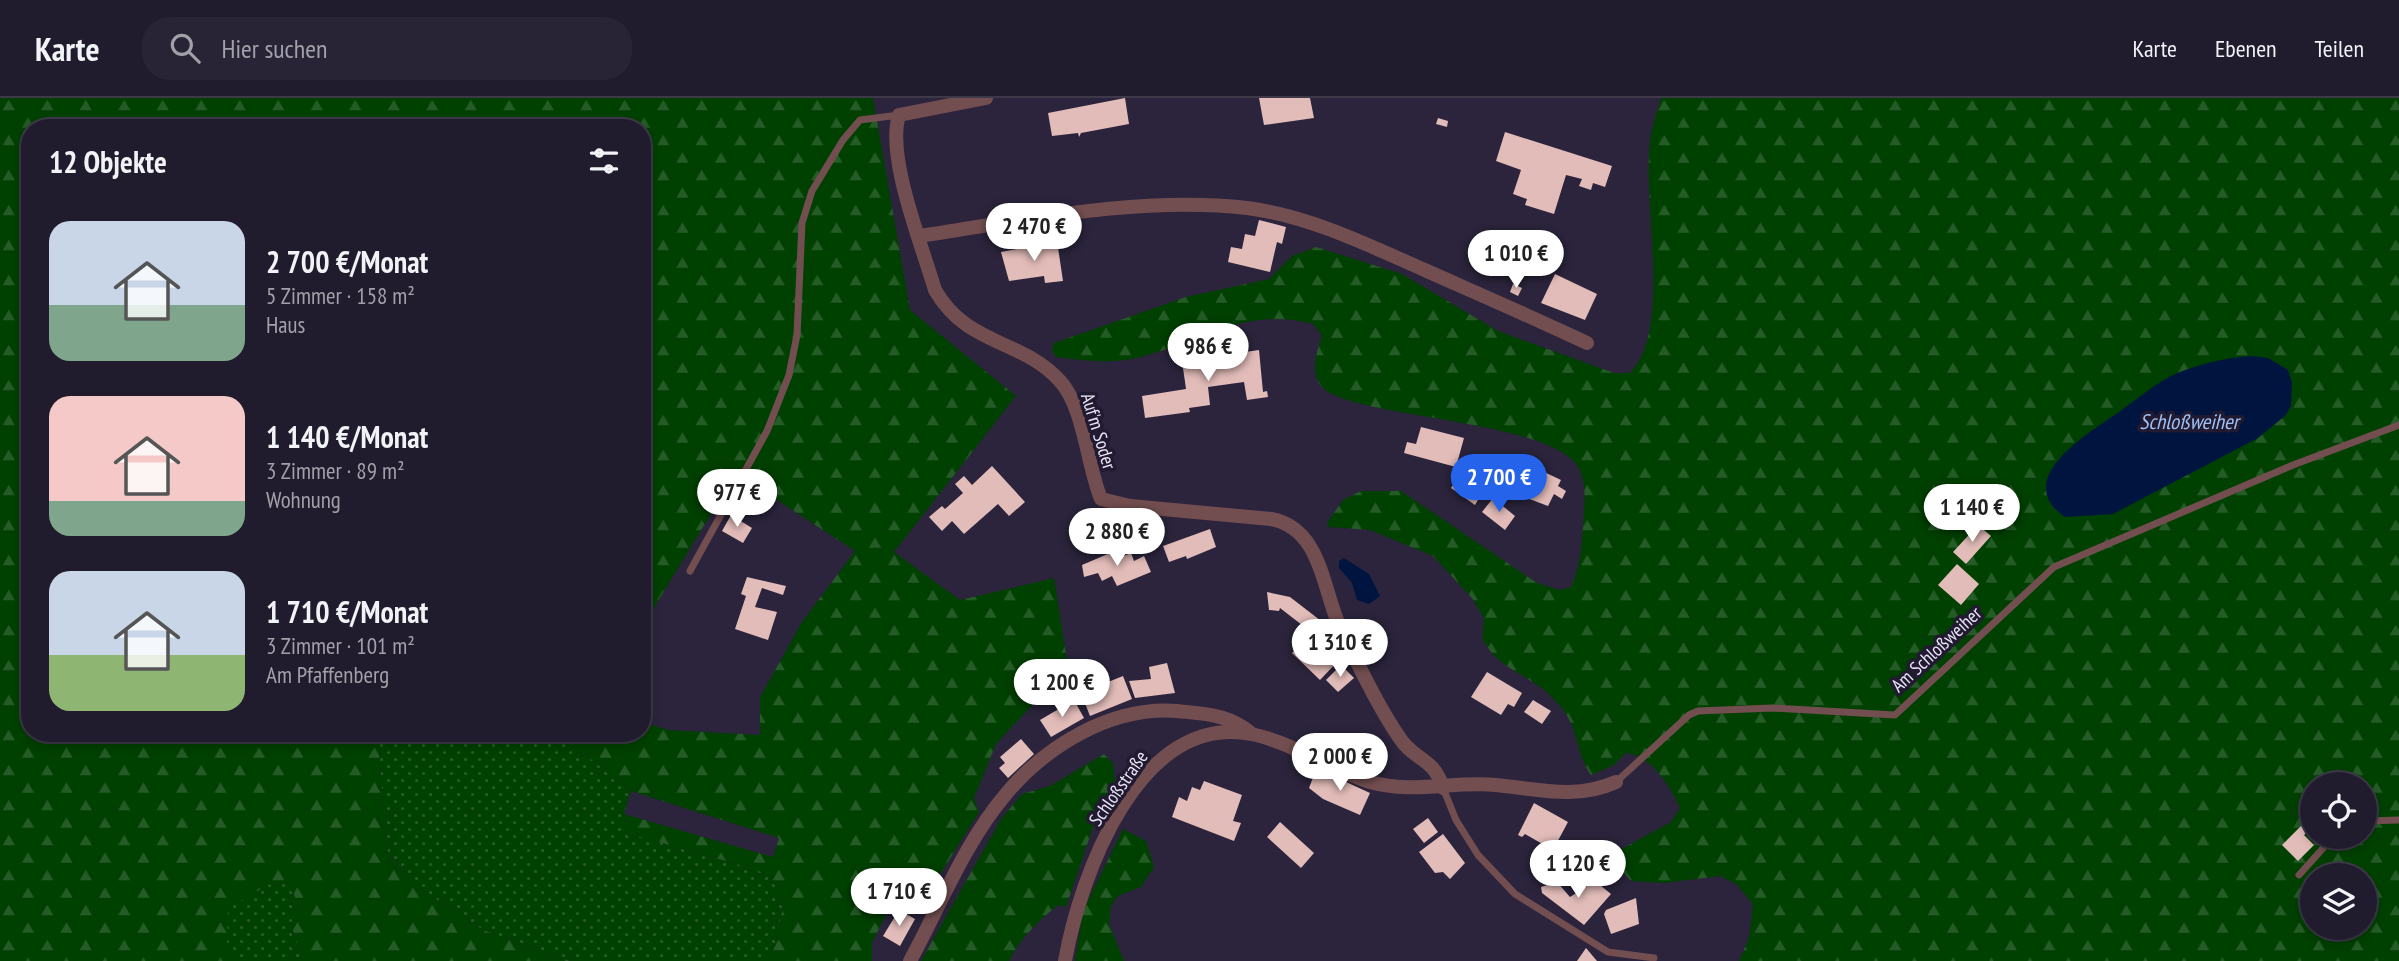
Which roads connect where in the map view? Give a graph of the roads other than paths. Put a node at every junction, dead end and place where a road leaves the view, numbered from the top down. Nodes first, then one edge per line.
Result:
1 (986, 98) edge
2 (899, 115) junction
3 (920, 236) junction
4 (1587, 343) dead end
5 (2399, 425) edge
6 (690, 571) dead end
7 (1252, 734) junction
8 (1616, 782) joint
9 (1443, 788) junction
10 (2399, 820) edge
11 (2377, 821) edge
12 (2322, 849) edge
13 (2299, 875) dead end
14 (1654, 958) dead end
15 (910, 961) edge
16 (1065, 961) edge

1 - 2 street
2 - 3 street, Auf'm Soder
2 - 6 lane
3 - 4 street
3 - 9 street, Auf'm Soder
5 - 8 lane, Am Schloßweiher
7 - 9 street, Schloßstraße
7 - 15 street
7 - 16 street, Schloßstraße
8 - 9 street, Am Schloßweiher
9 - 14 lane
10 - 11 lane
12 - 13 lane

